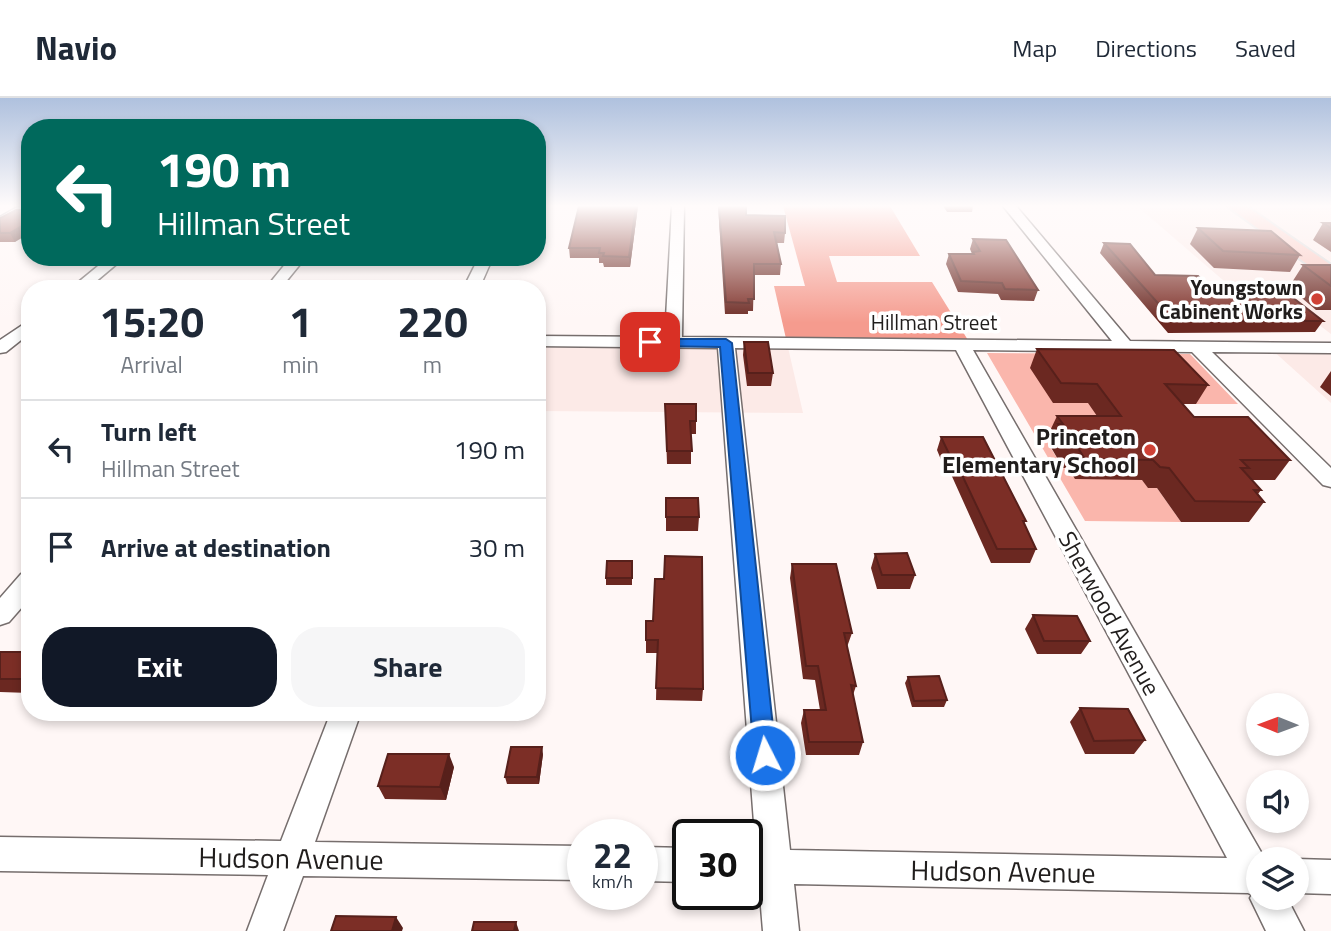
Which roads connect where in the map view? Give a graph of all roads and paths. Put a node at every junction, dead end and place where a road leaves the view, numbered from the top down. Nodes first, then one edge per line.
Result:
1 (677, 245) edge
2 (1041, 245) edge
3 (1291, 245) edge
4 (106, 266) edge
5 (291, 266) edge
6 (1331, 273) edge
7 (89, 280) edge
8 (280, 280) edge
9 (546, 341) edge
10 (673, 342) junction
11 (726, 343) junction
12 (961, 345) junction
13 (1125, 346) junction
14 (1197, 347) junction
15 (1331, 348) edge
16 (1331, 480) edge
17 (21, 591) edge
18 (0, 615) edge
19 (342, 721) edge
20 (758, 819) edge
21 (0, 854) edge
22 (1246, 857) edge
23 (292, 858) junction
24 (567, 863) edge
25 (763, 867) edge
26 (763, 873) edge
27 (1309, 876) edge
28 (1331, 877) edge
29 (1246, 882) edge
30 (1275, 910) edge
31 (265, 931) edge
32 (781, 931) edge
33 (1286, 931) edge

1 - 10 street
2 - 13 street
3 - 6 main road
4 - 7 street
5 - 8 street
9 - 10 street, Hillman Street
10 - 11 street, Hillman Street
11 - 12 street, Hillman Street
11 - 20 street
12 - 13 street, Hillman Street
12 - 22 street, Sherwood Avenue
13 - 14 street, Hillman Street
14 - 15 street, Hillman Street
14 - 16 street
17 - 18 street
19 - 23 street
21 - 23 street, Hudson Avenue
23 - 24 street, Hudson Avenue
23 - 31 street
25 - 29 street, Hudson Avenue
26 - 32 street
27 - 28 street
30 - 33 street, Sherwood Avenue

